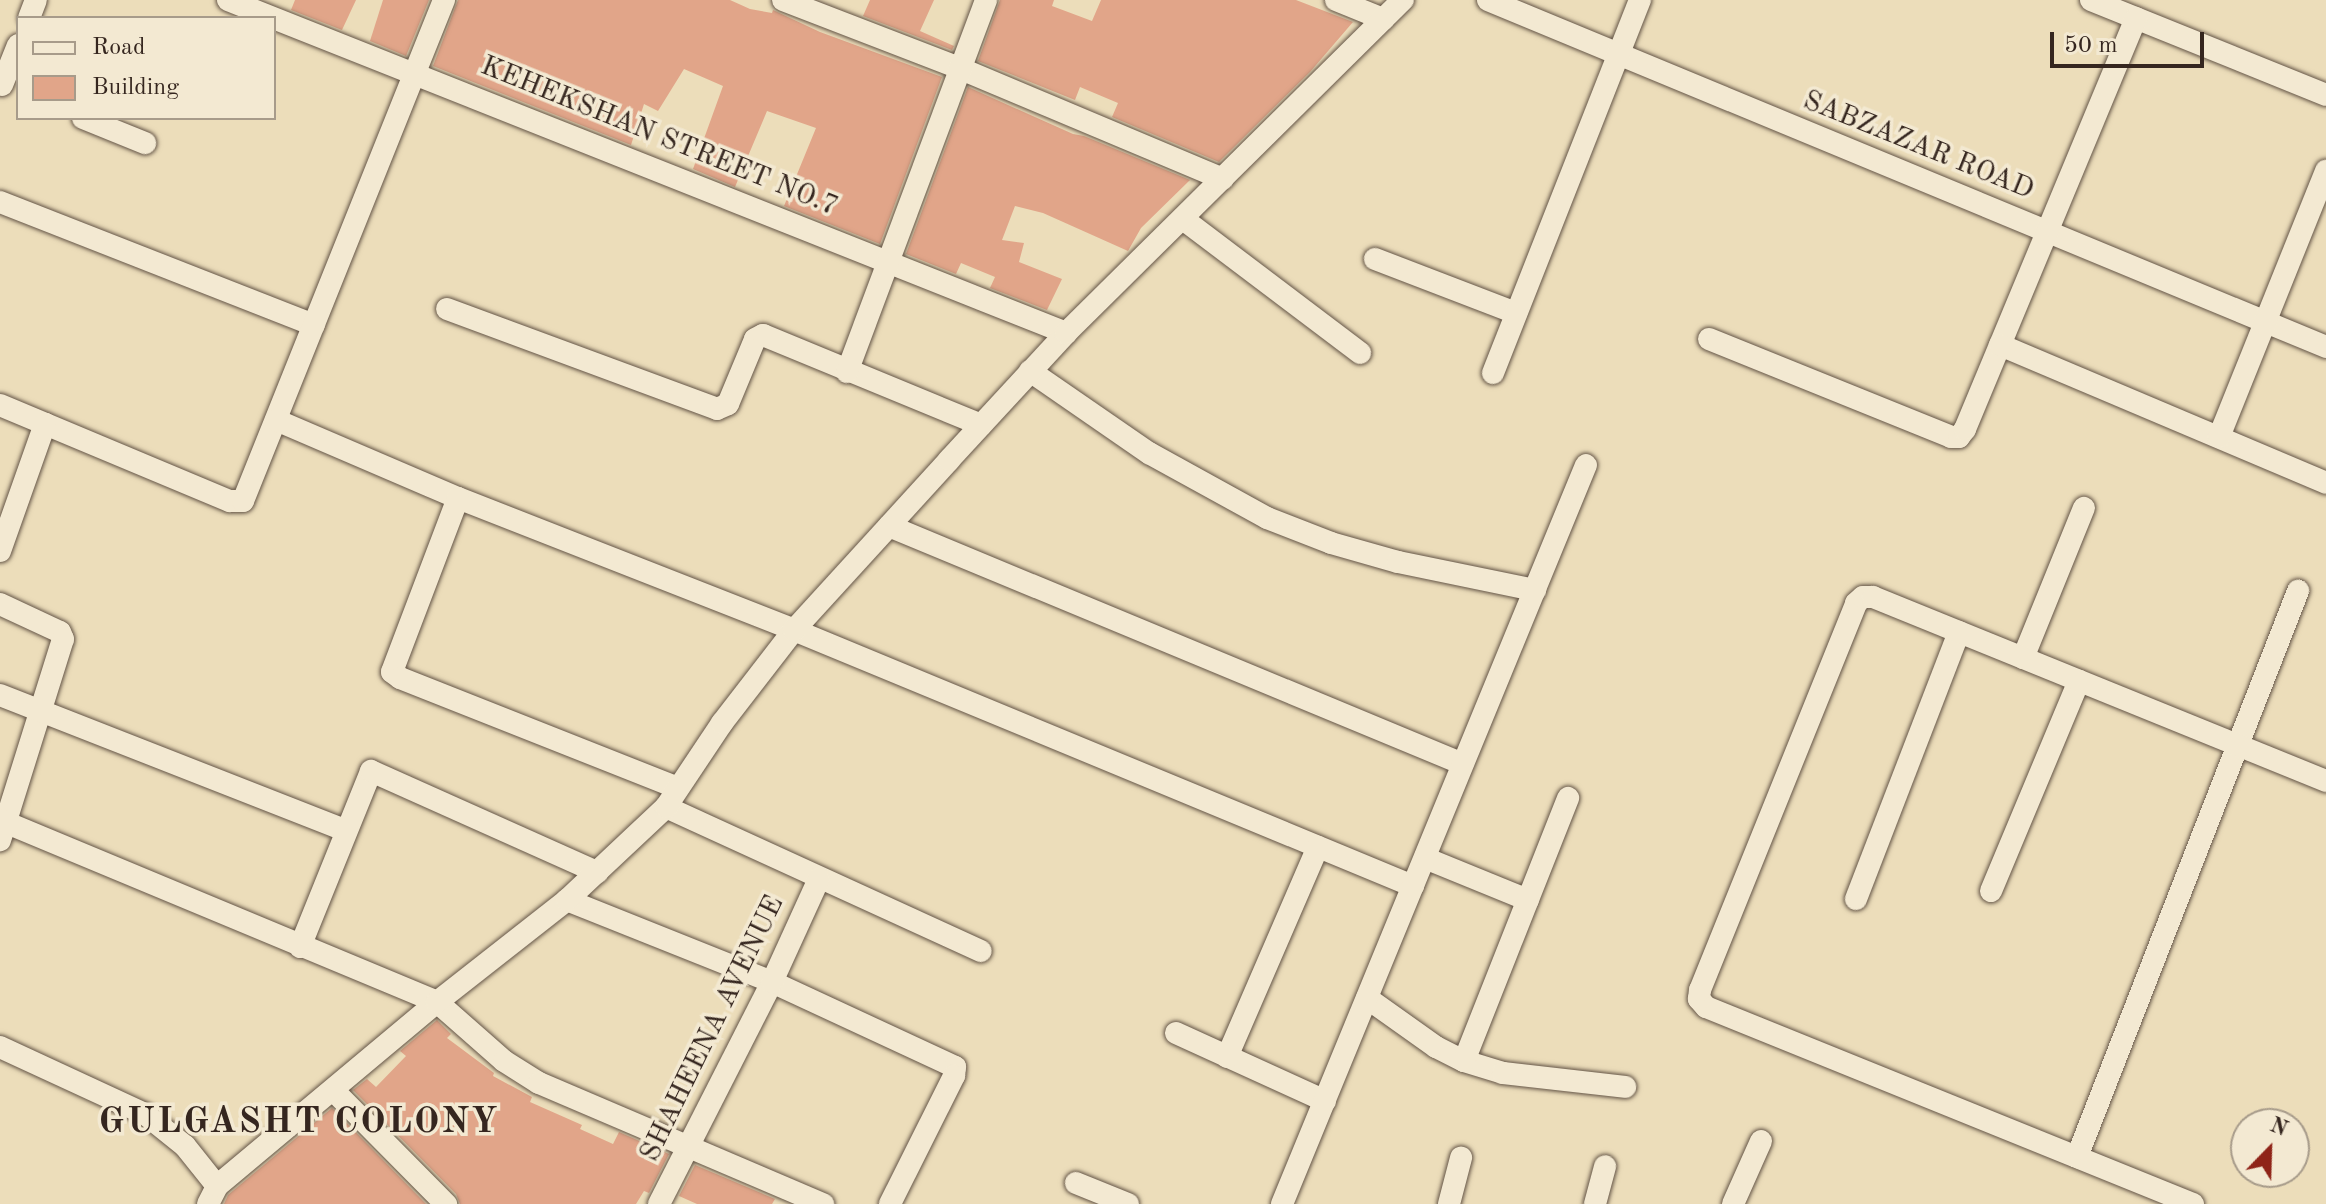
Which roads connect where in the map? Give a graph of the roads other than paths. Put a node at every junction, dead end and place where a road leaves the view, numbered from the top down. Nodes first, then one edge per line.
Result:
1 (228, 0) edge
2 (444, 0) edge
3 (986, 0) edge
4 (1336, 0) edge
5 (1403, 0) edge
6 (1488, 0) edge
7 (1640, 0) edge
8 (2091, 0) edge
9 (790, 1) edge
10 (2129, 11) edge
11 (270, 16) edge
12 (276, 18) edge
13 (1383, 19) junction
14 (16, 53) edge
15 (1619, 54) junction
16 (959, 68) junction
17 (415, 72) junction
18 (7, 87) edge
19 (2326, 95) edge
20 (88, 120) edge
21 (145, 143) dead end
22 (2326, 171) edge
23 (1223, 179) junction
24 (0, 202) edge
25 (1183, 219) junction
26 (2047, 232) junction
27 (1375, 259) dead end
28 (888, 261) junction
29 (447, 309) dead end
30 (1516, 313) junction
31 (2265, 322) junction
32 (314, 325) junction
33 (1066, 333) junction
34 (1709, 339) dead end
35 (2000, 345) junction
36 (2326, 347) edge
37 (1360, 353) dead end
38 (1030, 371) junction
39 (847, 372) junction
40 (1493, 373) dead end
41 (0, 405) edge
42 (276, 420) junction
43 (45, 424) junction
44 (981, 425) junction
45 (2219, 437) junction
46 (1586, 465) dead end
47 (2326, 483) edge
48 (458, 498) junction
49 (2084, 508) dead end
50 (889, 526) junction
51 (0, 551) edge
52 (1535, 590) junction
53 (2298, 591) dead end
54 (0, 604) edge
55 (794, 630) junction
56 (1959, 632) junction
57 (2023, 658) junction
58 (2079, 681) junction
59 (0, 695) edge
60 (41, 711) junction
61 (2238, 745) junction
62 (1463, 764) junction
63 (2326, 781) edge
64 (672, 798) junction
65 (1568, 798) dead end
66 (2, 828) edge
67 (345, 830) junction
68 (1318, 847) junction
69 (1425, 858) junction
70 (597, 872) junction
71 (819, 879) junction
72 (1413, 886) junction
73 (1991, 891) dead end
74 (1856, 899) dead end
75 (567, 900) junction
76 (1528, 900) junction
77 (300, 947) junction
78 (981, 951) dead end
79 (772, 982) junction
80 (1367, 998) junction
81 (437, 1002) junction
82 (1176, 1033) dead end
83 (0, 1047) edge
84 (1227, 1057) junction
85 (1464, 1061) junction
86 (1625, 1087) dead end
87 (333, 1090) junction
88 (1325, 1101) junction
89 (1761, 1141) dead end
90 (688, 1147) junction
91 (2077, 1157) junction
92 (1461, 1158) dead end
93 (1605, 1166) dead end
94 (1076, 1183) dead end
95 (213, 1195) edge
96 (446, 1204) edge
97 (659, 1204) edge
98 (823, 1204) edge
99 (890, 1204) edge
100 (1128, 1204) edge
101 (1282, 1204) edge
102 (1449, 1204) edge
103 (1595, 1204) edge
104 (1733, 1204) edge
105 (2193, 1204) edge

1 - 11 street, KEHEKSHAN STREET NO.7
2 - 17 street
3 - 16 street
4 - 13 street
5 - 13 street
6 - 15 street, SABZAZAR ROAD
7 - 15 street
8 - 10 street
9 - 16 street
10 - 19 street
10 - 26 street
12 - 17 street, KEHEKSHAN STREET NO.7
13 - 23 street
14 - 18 street
15 - 26 street, SABZAZAR ROAD
15 - 30 street
16 - 23 street
16 - 28 street
17 - 28 street, KEHEKSHAN STREET NO.7
17 - 32 street
20 - 21 street
22 - 31 street
23 - 25 street
24 - 32 street
25 - 33 street
25 - 37 street
26 - 31 street, SABZAZAR ROAD
26 - 35 street
27 - 30 street
28 - 33 street, KEHEKSHAN STREET NO.7
28 - 39 street
29 - 39 street
30 - 40 street
31 - 36 street, SABZAZAR ROAD
31 - 45 street
32 - 42 street
33 - 38 street
34 - 35 street
35 - 45 street
38 - 44 street
38 - 52 street
39 - 44 street
41 - 43 street
42 - 43 street
42 - 48 street
43 - 51 street
44 - 50 street
45 - 47 street
46 - 52 street
48 - 55 street
48 - 64 street
49 - 57 street
50 - 55 street
50 - 62 street
52 - 62 street
53 - 61 street
54 - 60 street
55 - 64 street
55 - 68 street
56 - 57 street
56 - 74 street
56 - 91 street
57 - 58 street
58 - 61 street
58 - 73 street
59 - 60 street
60 - 66 street
60 - 67 street
61 - 63 street
61 - 91 street
62 - 69 street
64 - 70 street
64 - 71 street
65 - 76 street
66 - 77 street
67 - 70 street
67 - 77 street
68 - 72 street
68 - 84 street
69 - 72 street
69 - 76 street
70 - 75 street
71 - 78 street
71 - 79 street, SHAHEENA AVENUE
72 - 80 street
75 - 79 street
75 - 81 street
76 - 85 street
77 - 81 street
79 - 90 street, SHAHEENA AVENUE
79 - 99 street
80 - 85 street
80 - 88 street
81 - 87 street
81 - 90 street
82 - 84 street
83 - 95 street
84 - 88 street
85 - 86 street
87 - 95 street
87 - 96 street
88 - 101 street
89 - 104 street
90 - 97 street, SHAHEENA AVENUE
90 - 98 street
91 - 105 street
92 - 102 street
93 - 103 street
94 - 100 street

